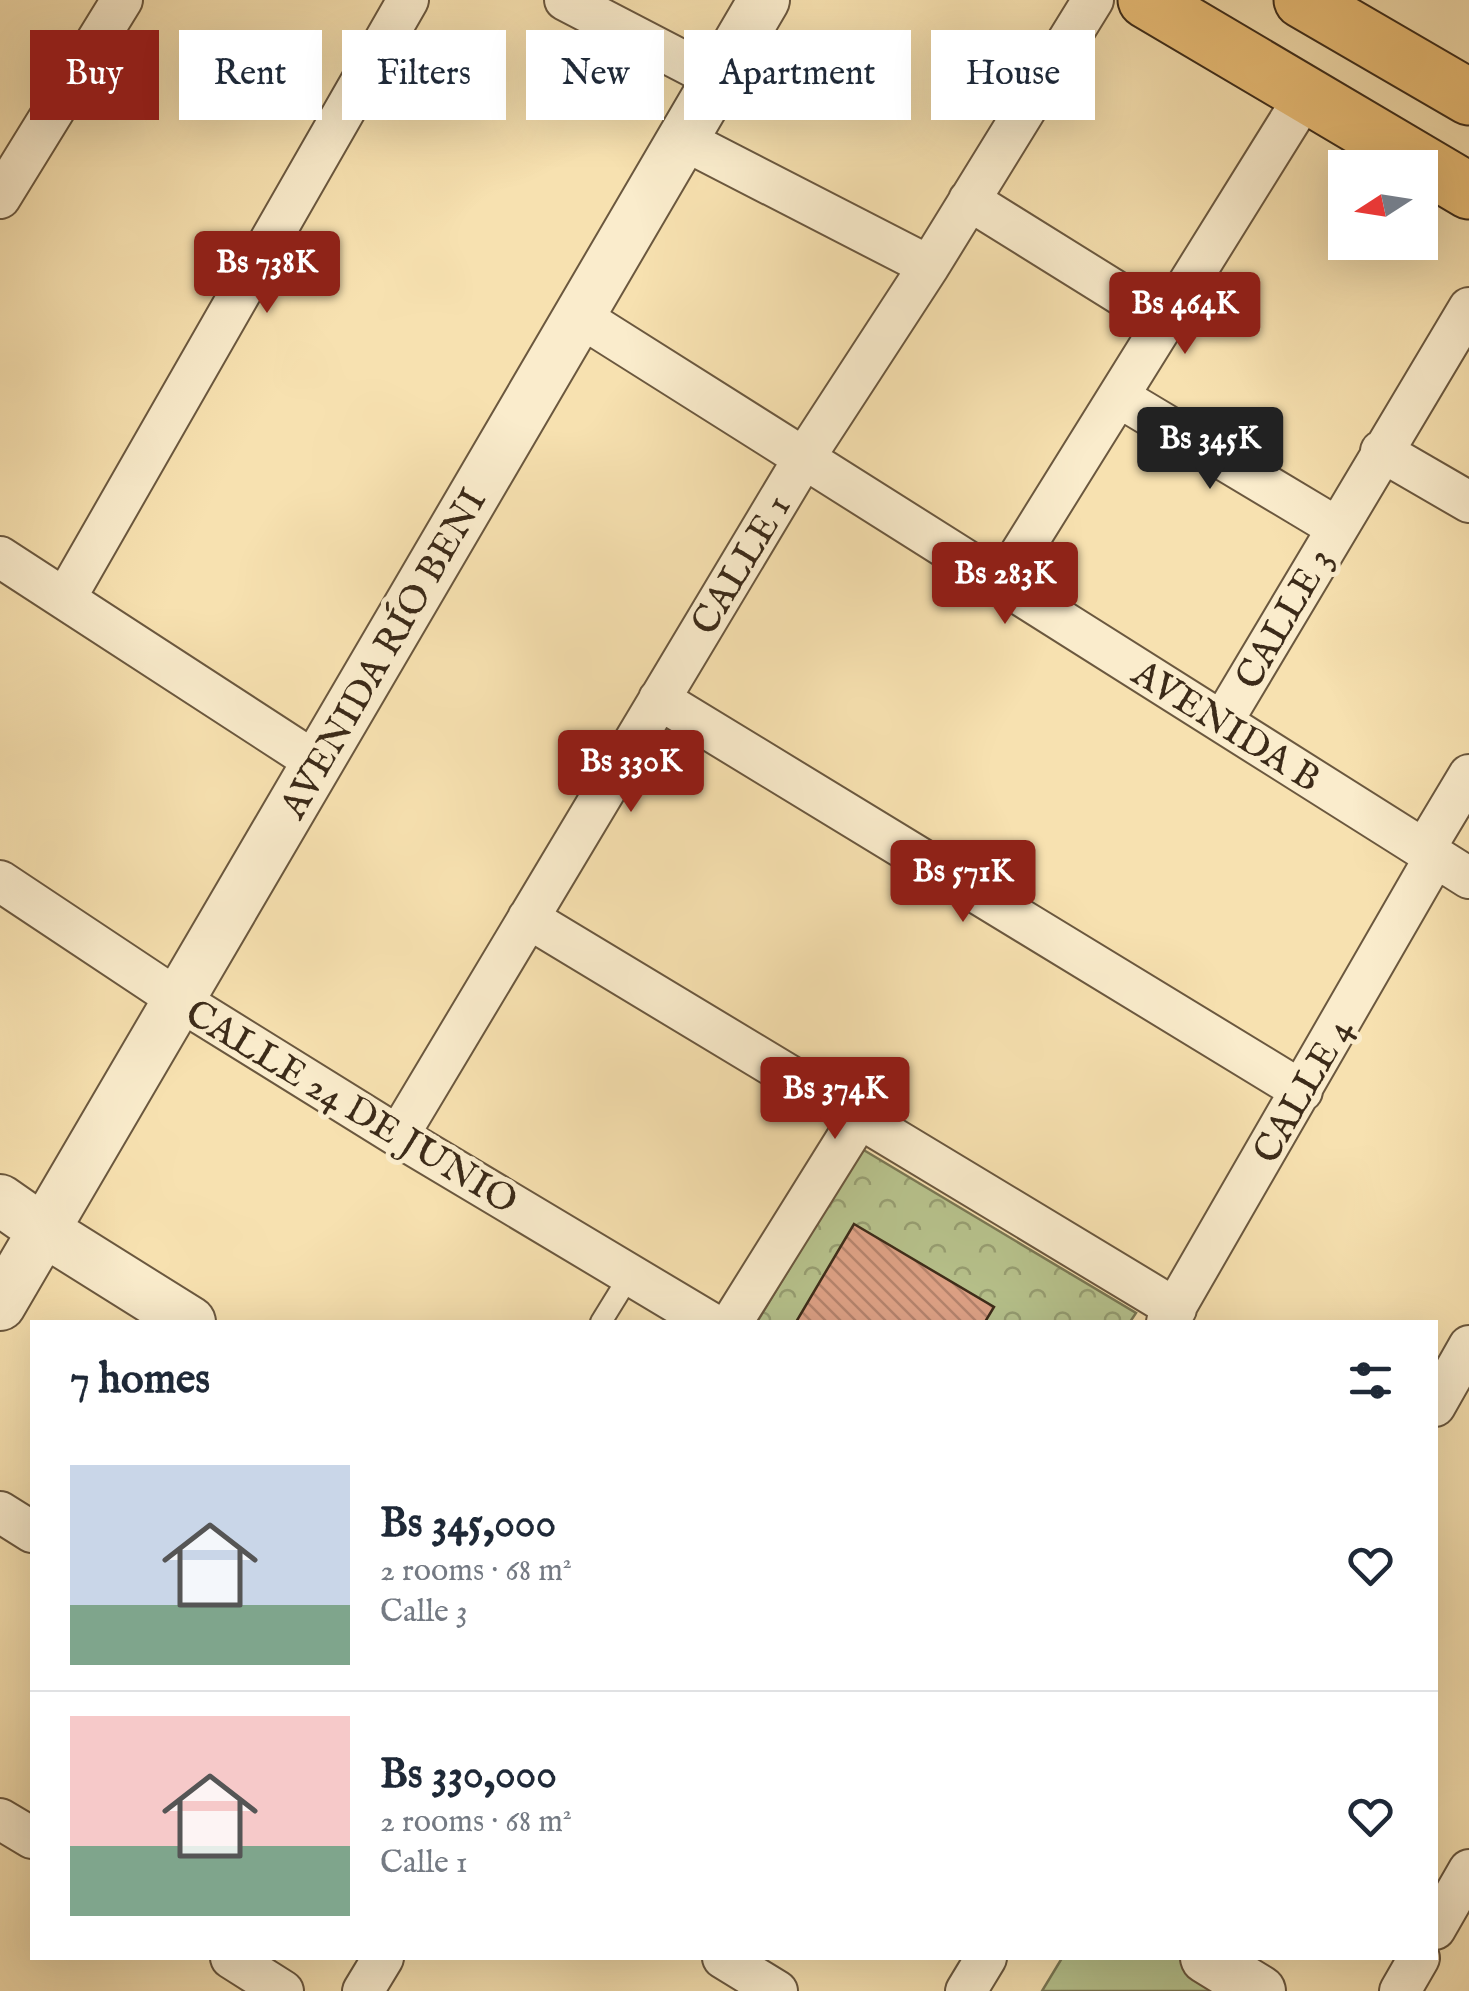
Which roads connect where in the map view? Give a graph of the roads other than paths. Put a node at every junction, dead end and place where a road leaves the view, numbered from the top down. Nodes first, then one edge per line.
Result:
1 (122, 0) edge
2 (408, 0) edge
3 (565, 0) edge
4 (764, 0) edge
5 (1093, 0) edge
6 (1146, 0) edge
7 (1302, 0) edge
8 (746, 30) edge
9 (684, 62) edge
10 (1306, 93) junction
11 (1469, 96) edge
12 (693, 120) edge
13 (682, 139) junction
14 (1469, 191) edge
15 (0, 198) edge
16 (970, 200) junction
17 (929, 266) junction
18 (1469, 308) edge
19 (579, 316) junction
20 (1166, 322) junction
21 (1120, 397) junction
22 (1382, 451) junction
23 (804, 458) junction
24 (1469, 502) edge
25 (1336, 528) junction
26 (3, 566) edge
27 (1002, 583) junction
28 (66, 598) junction
29 (660, 699) junction
30 (1222, 722) junction
31 (317, 763) junction
32 (1469, 775) edge
33 (1430, 853) junction
34 (1469, 878) edge
35 (0, 881) edge
36 (528, 918) junction
37 (179, 1000) junction
38 (1302, 1091) junction
39 (860, 1116) junction
40 (398, 1136) junction
41 (0, 1200) edge
42 (42, 1230) junction
43 (630, 1275) junction
44 (0, 1305) edge
45 (1171, 1316) edge
46 (187, 1320) edge
47 (602, 1320) edge
48 (706, 1320) edge
49 (733, 1320) edge
50 (1469, 1346) edge
51 (1438, 1401) edge
52 (0, 1512) edge
53 (30, 1531) edge
54 (0, 1819) edge
55 (30, 1837) edge
56 (1469, 1870) edge
57 (1438, 1924) edge
58 (382, 1960) edge
59 (726, 1960) edge
60 (985, 1960) edge
61 (1209, 1960) edge
62 (1418, 1960) edge
63 (229, 1970) edge
64 (1254, 1990) edge
65 (283, 1991) edge
66 (363, 1991) edge
67 (777, 1991) edge
68 (966, 1991) edge
69 (1400, 1991) edge

1 - 15 street
2 - 28 street
3 - 9 street
4 - 8 street, AVENIDA RÍO BENI
5 - 16 street, CALLE 1
6 - 10 main road
7 - 11 main road
10 - 14 main road
10 - 20 street
12 - 13 street, AVENIDA RÍO BENI
13 - 17 street
13 - 19 street, AVENIDA RÍO BENI
16 - 17 street, CALLE 1
16 - 20 street
17 - 23 street, CALLE 1
18 - 22 street, CALLE 3
19 - 23 street, AVENIDA B
19 - 31 street, AVENIDA RÍO BENI
20 - 21 street
21 - 25 street
21 - 27 street
22 - 24 street
22 - 25 street, CALLE 3
23 - 27 street, AVENIDA B
23 - 29 street, CALLE 1
25 - 30 street, CALLE 3
26 - 28 street
27 - 30 street, AVENIDA B
28 - 31 street
29 - 36 street, CALLE 1
29 - 38 street
30 - 33 street, AVENIDA B
31 - 37 street, AVENIDA RÍO BENI
32 - 33 street, CALLE 4
33 - 34 street, AVENIDA B
33 - 38 street, CALLE 4
35 - 37 street, CALLE 24 DE JUNIO
36 - 39 street
36 - 40 street, CALLE 1
37 - 40 street, CALLE 24 DE JUNIO
37 - 42 street, AVENIDA RÍO BENI
38 - 45 street, CALLE 4
39 - 45 street
39 - 49 street
40 - 43 street, CALLE 24 DE JUNIO
41 - 42 street
42 - 44 street, AVENIDA RÍO BENI
42 - 46 street
43 - 47 lane
43 - 48 street, CALLE 24 DE JUNIO
50 - 51 street
52 - 53 street
54 - 55 street
56 - 57 street
58 - 66 street
59 - 67 street
60 - 68 street
61 - 64 street
62 - 69 street
63 - 65 street

